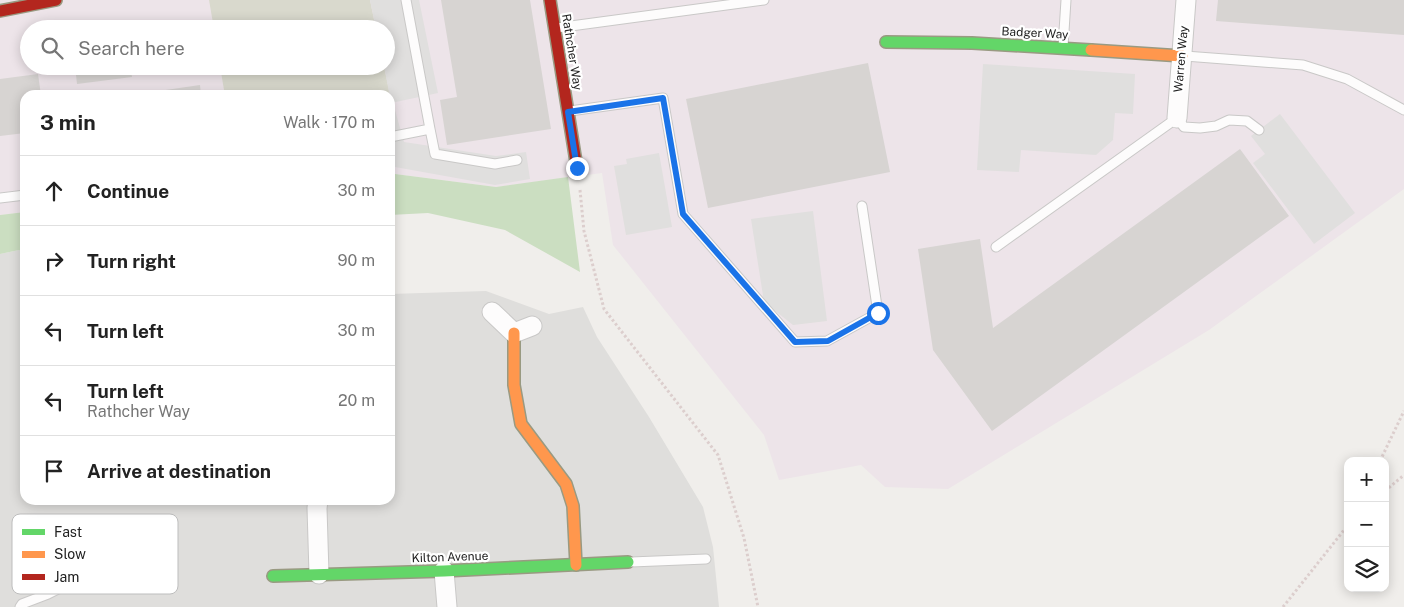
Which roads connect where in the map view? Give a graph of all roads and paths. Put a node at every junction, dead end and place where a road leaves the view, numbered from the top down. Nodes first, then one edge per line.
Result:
1 (56, 0) edge
2 (406, 0) edge
3 (550, 0) edge
4 (764, 0) edge
5 (1066, 0) edge
6 (1186, 0) edge
7 (36, 2) edge
8 (0, 11) edge
9 (553, 28) junction
10 (886, 42) dead end
11 (1063, 48) junction
12 (1182, 56) junction
13 (1404, 110) edge
14 (568, 112) junction
15 (1177, 118) junction
16 (430, 129) junction
17 (1259, 130) dead end
18 (395, 136) edge
19 (517, 160) dead end
20 (577, 168) joint
21 (20, 196) edge
22 (0, 198) edge
23 (862, 206) dead end
24 (996, 247) dead end
25 (492, 312) dead end
26 (532, 326) dead end
27 (514, 333) junction
28 (1404, 411) edge
29 (1382, 457) edge
30 (1404, 475) edge
31 (1389, 488) edge
32 (318, 505) edge
33 (1344, 530) edge
34 (706, 559) dead end
35 (628, 562) joint
36 (576, 565) junction
37 (444, 571) junction
38 (319, 574) junction
39 (273, 576) dead end
40 (48, 594) edge
41 (20, 607) edge
42 (447, 607) edge
43 (758, 607) edge
44 (1283, 607) edge

1 - 7 street
2 - 16 lane
3 - 9 street, Rathcher Way
4 - 9 lane
5 - 11 lane
6 - 12 street, Warren Way
7 - 8 street
9 - 14 street, Rathcher Way
10 - 11 street, Badger Way
11 - 12 street, Badger Way
12 - 13 lane
12 - 15 street, Warren Way
14 - 20 street, Rathcher Way
14 - 23 lane
15 - 17 lane
15 - 24 lane
16 - 18 lane
16 - 19 lane
20 - 43 path
21 - 22 lane
25 - 27 street
26 - 27 street
27 - 36 street
28 - 29 path
30 - 31 path
32 - 38 street
33 - 44 path
34 - 35 lane
35 - 36 street, Kilton Avenue
36 - 37 street, Kilton Avenue
37 - 38 street, Kilton Avenue
37 - 42 street
38 - 39 street, Kilton Avenue
40 - 41 lane

